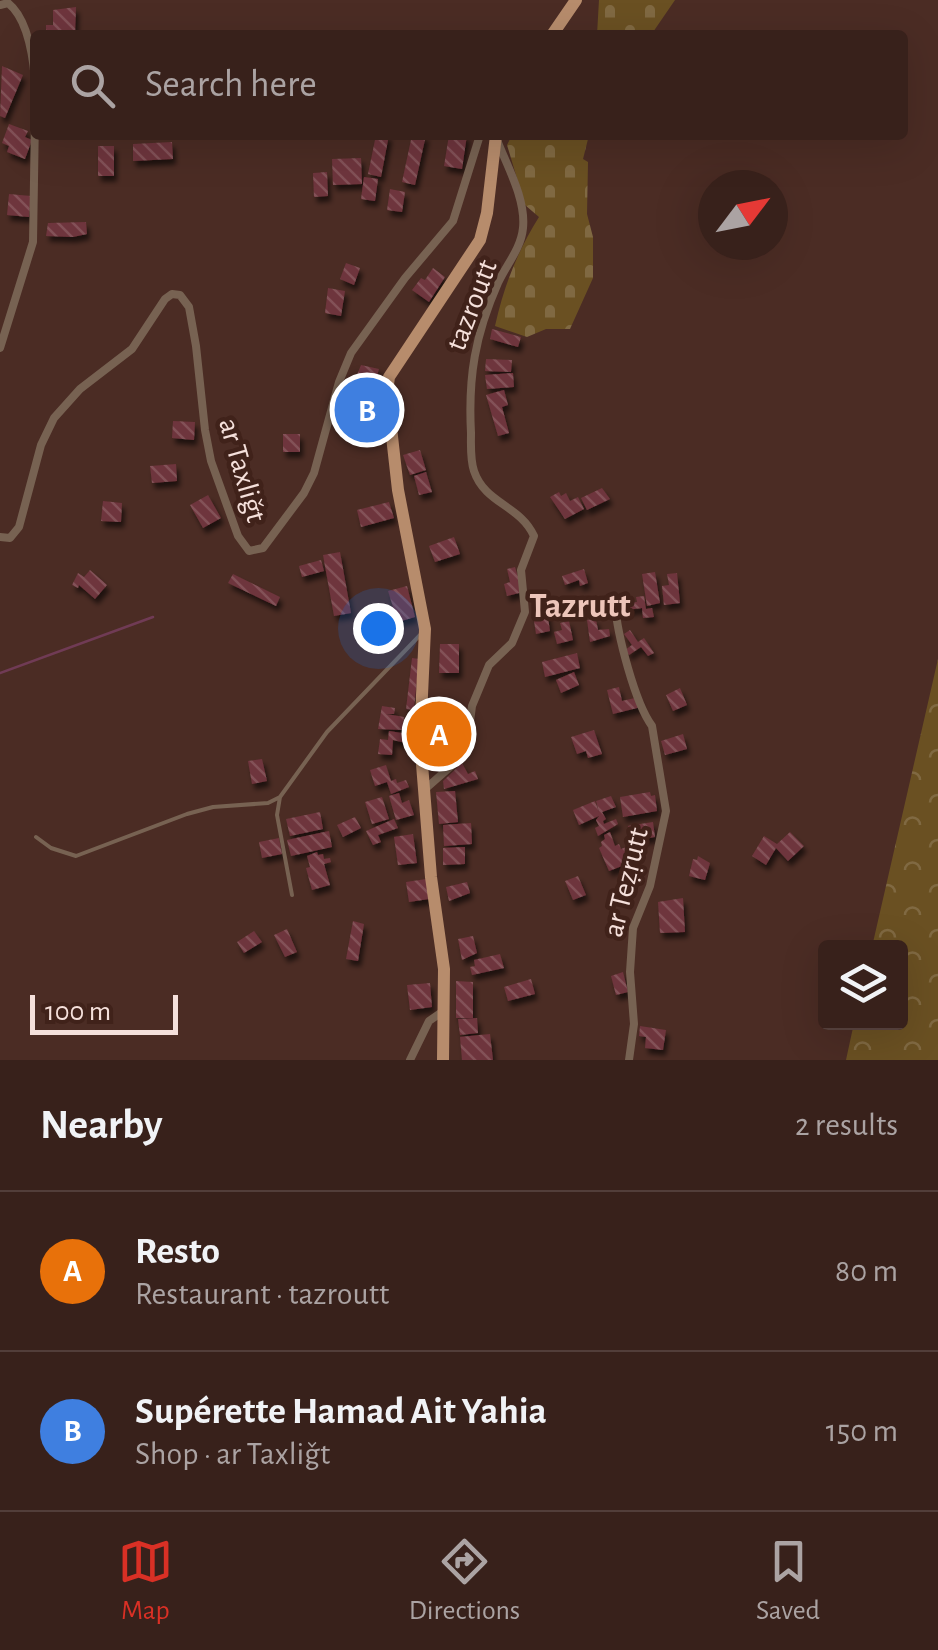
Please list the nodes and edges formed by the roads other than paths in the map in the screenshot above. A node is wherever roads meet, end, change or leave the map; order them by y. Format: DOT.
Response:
graph roads {
  1 [pos="576,0"];
  2 [pos="0,5"];
  3 [pos="555,30"];
  4 [pos="30,54"];
  5 [pos="34,140"];
  6 [pos="478,140"];
  7 [pos="495,140"];
  8 [pos="498,140"];
  9 [pos="0,348"];
  10 [pos="0,537"];
  11 [pos="615,604"];
  12 [pos="425,630"];
  13 [pos="423,790"];
  14 [pos="280,797"];
  15 [pos="36,837"];
  16 [pos="292,894"];
  17 [pos="442,1012"];
  18 [pos="410,1060"];
  19 [pos="443,1060"];
  20 [pos="629,1060"];
  1 -- 3 [label="main road"];
  2 -- 4 [label="street"];
  5 -- 9 [label="street"];
  6 -- 10 [label="street, ar Taxliǧt"];
  7 -- 12 [label="main road"];
  8 -- 13 [label="street, tazroutt"];
  11 -- 20 [label="street, ar Teẓṛutt"];
  12 -- 13 [label="main road"];
  12 -- 14 [label="lane"];
  13 -- 17 [label="main road"];
  14 -- 15 [label="lane"];
  14 -- 16 [label="lane"];
  17 -- 18 [label="street"];
  17 -- 19 [label="main road"];
}
